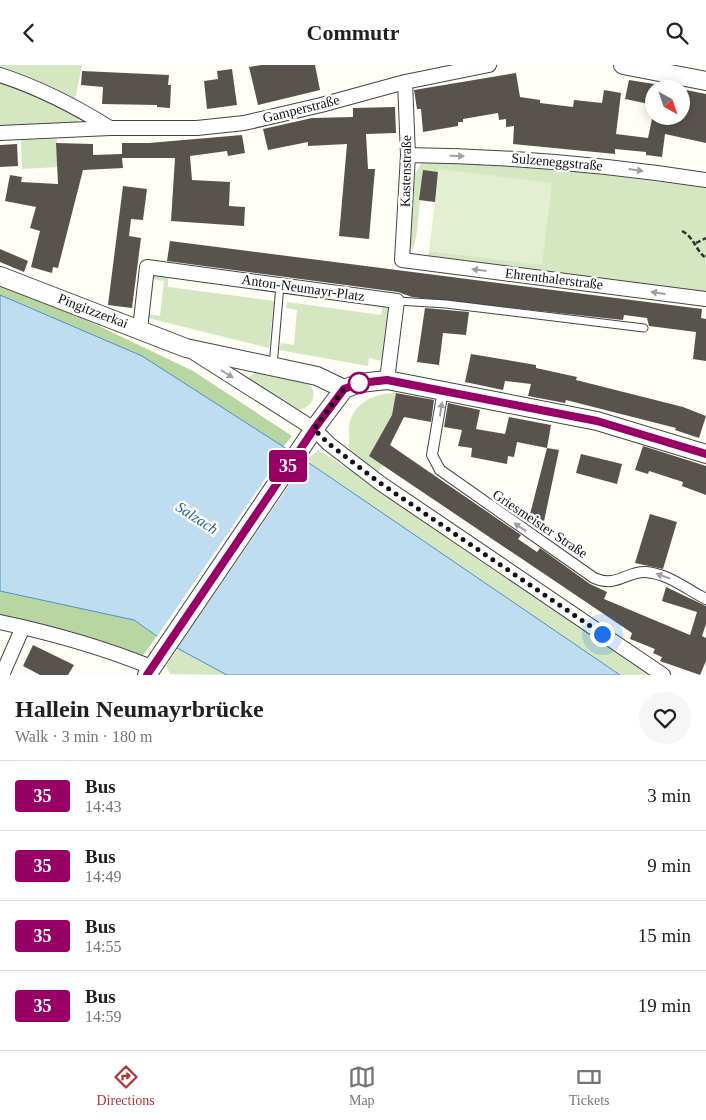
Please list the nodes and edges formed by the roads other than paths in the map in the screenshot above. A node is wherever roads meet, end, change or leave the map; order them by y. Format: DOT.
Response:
graph roads {
  1 [pos="489,65"];
  2 [pos="623,65"];
  3 [pos="0,75"];
  4 [pos="706,81"];
  5 [pos="405,82"];
  6 [pos="110,128"];
  7 [pos="0,133"];
  8 [pos="408,155"];
  9 [pos="706,180"];
  10 [pos="402,260"];
  11 [pos="0,275"];
  12 [pos="280,285"];
  13 [pos="706,299"];
  14 [pos="397,301"];
  15 [pos="644,328"];
  16 [pos="140,329"];
  17 [pos="186,348"];
  18 [pos="272,366"];
  19 [pos="387,380"];
  20 [pos="344,389"];
  21 [pos="444,390"];
  22 [pos="314,429"];
  23 [pos="706,454"];
  24 [pos="706,599"];
  25 [pos="0,623"];
  26 [pos="23,627"];
  27 [pos="153,665"];
  28 [pos="2,675"];
  29 [pos="663,675"];
  1 -- 5 [label="street, Gamperstraße"];
  2 -- 4 [label="street"];
  3 -- 6 [label="street"];
  5 -- 6 [label="street, Gamperstraße"];
  5 -- 8 [label="street, Kastenstraße"];
  6 -- 7 [label="street, Gamperstraße"];
  8 -- 9 [label="street, Sulzeneggstraße, one-way"];
  8 -- 10 [label="street, Kastenstraße"];
  13 -- 10 [label="street, Ehrenthalerstraße, one-way"];
  11 -- 16 [label="street, Pingitzzerkai"];
  12 -- 14 [label="street, Anton-Neumayr-Platz"];
  12 -- 16 [label="street, Anton-Neumayr-Platz"];
  12 -- 18 [label="lane"];
  14 -- 15 [label="lane"];
  14 -- 19 [label="street"];
  16 -- 17 [label="street, Pingitzzerkai"];
  17 -- 18 [label="street"];
  17 -- 22 [label="street, one-way"];
  18 -- 20 [label="street"];
  19 -- 20 [label="street"];
  19 -- 21 [label="street"];
  20 -- 22 [label="street"];
  21 -- 23 [label="street"];
  24 -- 21 [label="street, Griesmeister Straße, one-way"];
  22 -- 27 [label="street"];
  22 -- 29 [label="street"];
  25 -- 26 [label="street"];
  26 -- 27 [label="street"];
  26 -- 28 [label="street"];
}
